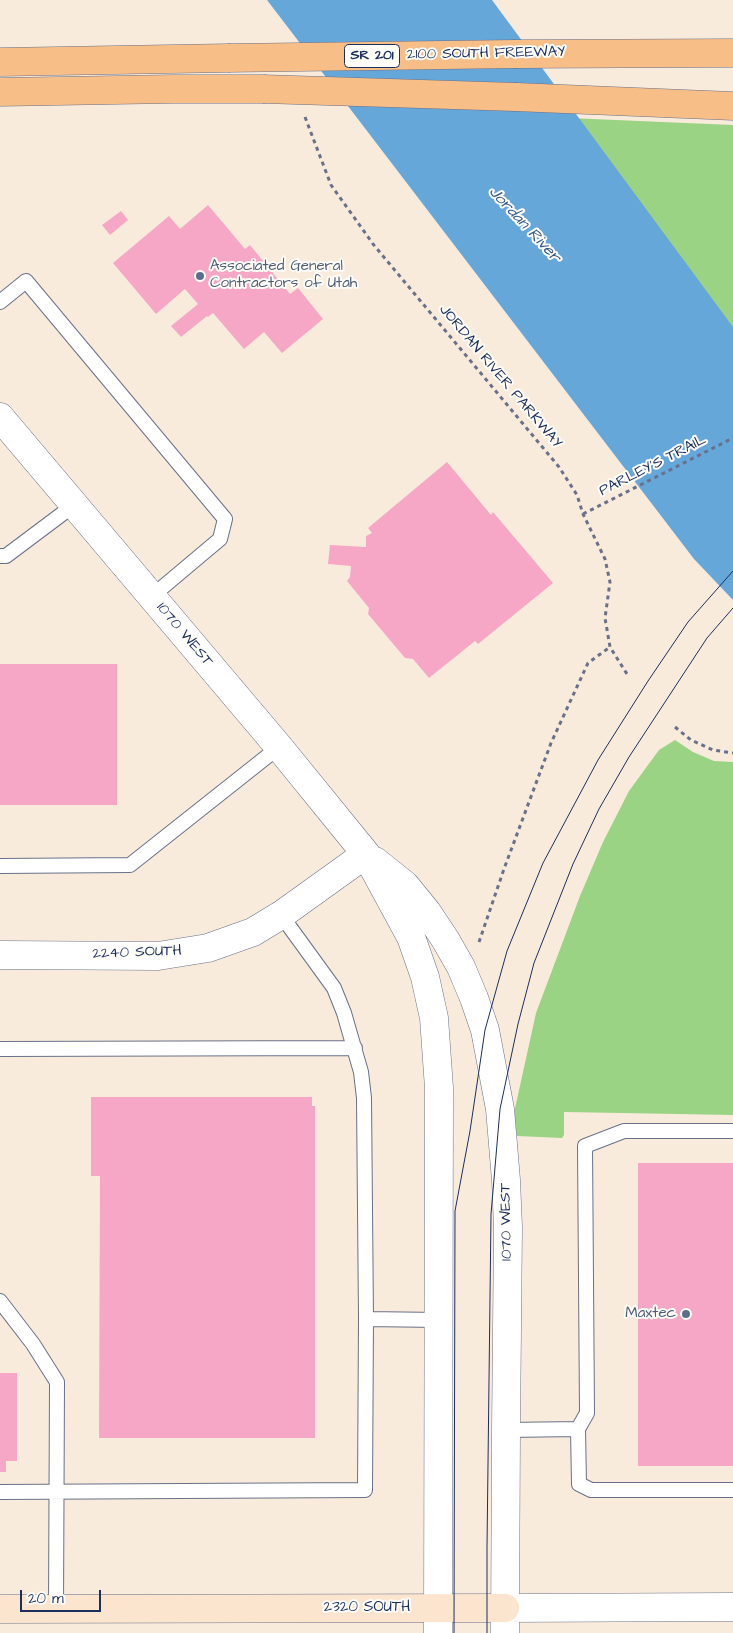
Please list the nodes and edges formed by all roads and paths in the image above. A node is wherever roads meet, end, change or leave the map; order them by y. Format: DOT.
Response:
graph roads {
  1 [pos="733,53"];
  2 [pos="0,62"];
  3 [pos="0,92"];
  4 [pos="733,106"];
  5 [pos="304,115"];
  6 [pos="0,302"];
  7 [pos="0,417"];
  8 [pos="733,438"];
  9 [pos="74,505"];
  10 [pos="583,514"];
  11 [pos="0,556"];
  12 [pos="151,597"];
  13 [pos="610,647"];
  14 [pos="626,674"];
  15 [pos="675,727"];
  16 [pos="279,747"];
  17 [pos="733,753"];
  18 [pos="366,854"];
  19 [pos="0,866"];
  20 [pos="281,915"];
  21 [pos="0,955"];
  22 [pos="460,967"];
  23 [pos="355,1048"];
  24 [pos="0,1049"];
  25 [pos="733,1131"];
  26 [pos="0,1301"];
  27 [pos="366,1319"];
  28 [pos="440,1320"];
  29 [pos="506,1430"];
  30 [pos="578,1430"];
  31 [pos="733,1490"];
  32 [pos="0,1492"];
  33 [pos="56,1492"];
  34 [pos="733,1607"];
  35 [pos="0,1609"];
  36 [pos="56,1609"];
  37 [pos="438,1621"];
  38 [pos="505,1621"];
  1 -- 2 [label="highway, 2100 SOUTH FREEWAY / SR 201, bridge"];
  3 -- 4 [label="highway, bridge"];
  5 -- 10 [label="path, JORDAN RIVER PARKWAY"];
  6 -- 12 [label="lane"];
  7 -- 9 [label="street, 1070 WEST"];
  8 -- 10 [label="path, PARLEY'S TRAIL"];
  9 -- 11 [label="lane"];
  9 -- 12 [label="street, 1070 WEST"];
  10 -- 13 [label="path, JORDAN RIVER PARKWAY"];
  12 -- 16 [label="street, 1070 WEST"];
  13 -- 14 [label="path, JORDAN RIVER PARKWAY"];
  13 -- 22 [label="path"];
  15 -- 17 [label="path"];
  16 -- 18 [label="street, 1070 WEST"];
  16 -- 19 [label="lane"];
  18 -- 20 [label="street, 2240 SOUTH"];
  18 -- 22 [label="street, 1070 WEST"];
  18 -- 28 [label="street, 1070 WEST"];
  20 -- 21 [label="street, 2240 SOUTH"];
  20 -- 23 [label="lane"];
  22 -- 29 [label="street, 1070 WEST"];
  23 -- 24 [label="lane"];
  23 -- 27 [label="lane"];
  25 -- 30 [label="lane"];
  26 -- 33 [label="lane"];
  27 -- 28 [label="lane"];
  27 -- 33 [label="lane"];
  28 -- 37 [label="street, 1070 WEST"];
  29 -- 30 [label="lane"];
  29 -- 38 [label="street, 1070 WEST"];
  30 -- 31 [label="lane"];
  32 -- 33 [label="lane"];
  33 -- 36 [label="lane"];
  34 -- 38 [label="street, 2320 SOUTH"];
  35 -- 36 [label="street, 2320 SOUTH"];
  36 -- 37 [label="street, 2320 SOUTH"];
  37 -- 38 [label="street, 2320 SOUTH"];
}
